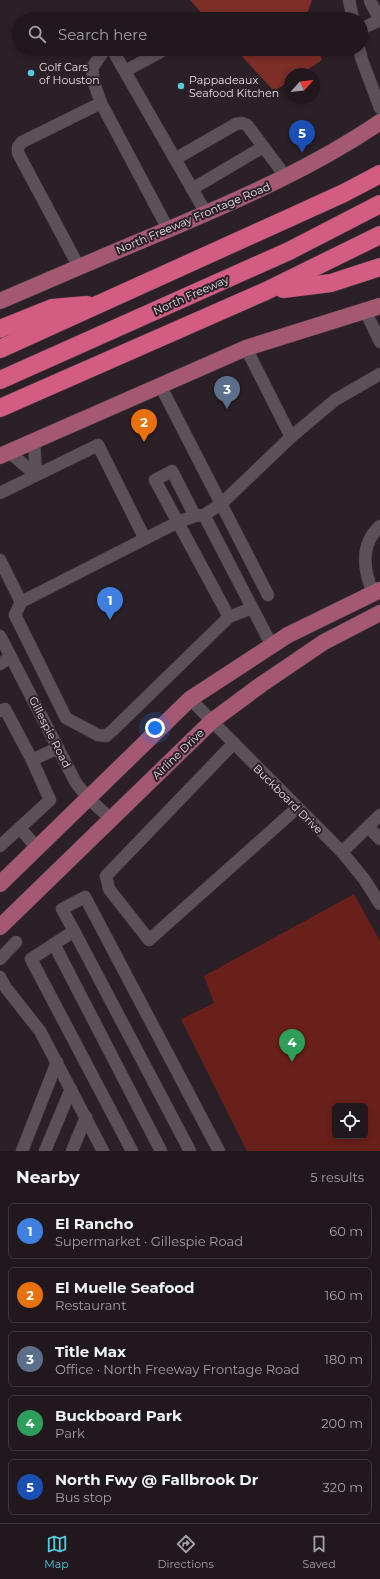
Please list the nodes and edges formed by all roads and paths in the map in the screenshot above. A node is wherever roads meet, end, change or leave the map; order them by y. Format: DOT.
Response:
graph roads {
  1 [pos="349,0"];
  2 [pos="370,2"];
  3 [pos="352,12"];
  4 [pos="380,20"];
  5 [pos="368,26"];
  6 [pos="100,56"];
  7 [pos="116,56"];
  8 [pos="153,56"];
  9 [pos="361,56"];
  10 [pos="125,71"];
  11 [pos="102,103"];
  12 [pos="380,108"];
  13 [pos="380,122"];
  14 [pos="263,147"];
  15 [pos="175,159"];
  16 [pos="380,174"];
  17 [pos="286,177"];
  18 [pos="192,189"];
  19 [pos="380,204"];
  20 [pos="206,213"];
  21 [pos="168,229"];
  22 [pos="380,235"];
  23 [pos="78,267"];
  24 [pos="380,267"];
  25 [pos="266,291"];
  26 [pos="0,301"];
  27 [pos="102,304"];
  28 [pos="380,306"];
  29 [pos="365,310"];
  30 [pos="0,329"];
  31 [pos="380,342"];
  32 [pos="246,348"];
  33 [pos="0,349"];
  34 [pos="380,374"];
  35 [pos="0,380"];
  36 [pos="160,385"];
  37 [pos="0,408"];
  38 [pos="291,437"];
  39 [pos="34,441"];
  40 [pos="5,454"];
  41 [pos="36,475"];
  42 [pos="0,493"];
  43 [pos="221,504"];
  44 [pos="199,516"];
  45 [pos="178,522"];
  46 [pos="380,526"];
  47 [pos="145,539"];
  48 [pos="0,560"];
  49 [pos="376,591"];
  50 [pos="268,595"];
  51 [pos="21,602"];
  52 [pos="252,608"];
  53 [pos="380,613"];
  54 [pos="229,617"];
  55 [pos="361,622"];
  56 [pos="0,636"];
  57 [pos="272,646"];
  58 [pos="11,657"];
  59 [pos="0,664"];
  60 [pos="190,699"];
  61 [pos="0,711"];
  62 [pos="66,718"];
  63 [pos="212,721"];
  64 [pos="47,728"];
  65 [pos="234,743"];
  66 [pos="58,748"];
  67 [pos="32,760"];
  68 [pos="88,798"];
  69 [pos="297,808"];
  70 [pos="380,815"];
  71 [pos="110,819"];
  72 [pos="368,827"];
  73 [pos="20,828"];
  74 [pos="380,839"];
  75 [pos="0,846"];
  76 [pos="37,848"];
  77 [pos="342,852"];
  78 [pos="0,884"];
  79 [pos="380,904"];
  80 [pos="0,927"];
  81 [pos="74,931"];
  82 [pos="16,942"];
  83 [pos="54,944"];
  84 [pos="0,959"];
  85 [pos="0,977"];
  86 [pos="57,1062"];
  87 [pos="71,1089"];
  88 [pos="86,1117"];
  89 [pos="99,1148"];
  90 [pos="22,1151"];
  91 [pos="45,1151"];
  92 [pos="72,1151"];
  93 [pos="132,1151"];
  94 [pos="162,1151"];
  95 [pos="190,1151"];
  96 [pos="219,1151"];
  1 -- 3 [label="street"];
  2 -- 4 [label="street"];
  4 -- 5 [label="street"];
  6 -- 11 [label="street"];
  7 -- 10 [label="street"];
  8 -- 10 [label="street"];
  9 -- 12 [label="street"];
  10 -- 15 [label="street"];
  11 -- 21 [label="street"];
  11 -- 23 [label="street"];
  13 -- 17 [label="main road, North Freeway Frontage Road"];
  14 -- 15 [label="street"];
  14 -- 17 [label="street"];
  14 -- 18 [label="street"];
  15 -- 18 [label="street"];
  16 -- 27 [label="highway"];
  17 -- 20 [label="main road, North Freeway Frontage Road"];
  18 -- 20 [label="street"];
  19 -- 35 [label="highway, North Freeway"];
  20 -- 21 [label="main road, North Freeway Frontage Road"];
  21 -- 23 [label="main road, North Freeway Frontage Road"];
  22 -- 25 [label="highway"];
  23 -- 26 [label="main road, North Freeway Frontage Road"];
  24 -- 25 [label="highway"];
  25 -- 37 [label="highway"];
  27 -- 30 [label="highway"];
  27 -- 33 [label="highway"];
  28 -- 29 [label="main road"];
  29 -- 31 [label="street"];
  29 -- 32 [label="main road"];
  32 -- 36 [label="main road"];
  32 -- 38 [label="street"];
  34 -- 38 [label="street"];
  36 -- 39 [label="main road"];
  36 -- 43 [label="street"];
  38 -- 43 [label="street"];
  39 -- 40 [label="main road"];
  39 -- 41 [label="street"];
  40 -- 41 [label="street"];
  41 -- 42 [label="street"];
  41 -- 47 [label="street"];
  43 -- 44 [label="street"];
  43 -- 50 [label="street"];
  44 -- 45 [label="street"];
  44 -- 45 [label="street"];
  44 -- 52 [label="street"];
  45 -- 47 [label="street"];
  45 -- 54 [label="street"];
  46 -- 49 [label="street"];
  47 -- 51 [label="street"];
  48 -- 51 [label="street"];
  49 -- 55 [label="main road"];
  49 -- 57 [label="main road"];
  51 -- 62 [label="street"];
  52 -- 54 [label="street"];
  52 -- 57 [label="street"];
  53 -- 55 [label="main road, Airline Drive"];
  54 -- 62 [label="street"];
  55 -- 63 [label="main road, Airline Drive"];
  56 -- 58 [label="street, Gillespie Road"];
  57 -- 60 [label="main road"];
  58 -- 59 [label="street"];
  58 -- 64 [label="street, Gillespie Road"];
  60 -- 63 [label="street, Buckboard Drive"];
  60 -- 68 [label="main road"];
  61 -- 67 [label="street"];
  62 -- 64 [label="street"];
  63 -- 65 [label="street, Buckboard Drive"];
  63 -- 71 [label="main road, Airline Drive"];
  64 -- 66 [label="street, Gillespie Road"];
  65 -- 69 [label="street, Buckboard Drive"];
  65 -- 69 [label="street"];
  66 -- 67 [label="street"];
  66 -- 68 [label="street, Gillespie Road"];
  67 -- 73 [label="street"];
  68 -- 71 [label="street, Gillespie Road"];
  68 -- 76 [label="main road"];
  69 -- 77 [label="street, Buckboard Drive"];
  70 -- 72 [label="street"];
  71 -- 80 [label="main road, Airline Drive"];
  72 -- 74 [label="street"];
  72 -- 77 [label="street"];
  73 -- 75 [label="street"];
  73 -- 76 [label="street"];
  76 -- 78 [label="main road"];
  77 -- 79 [label="street, Buckboard Drive"];
  81 -- 83 [label="street"];
  81 -- 95 [label="street"];
  81 -- 96 [label="street"];
  82 -- 84 [label="street"];
  83 -- 93 [label="street"];
  83 -- 94 [label="street"];
  85 -- 86 [label="street"];
  86 -- 87 [label="street"];
  86 -- 90 [label="street"];
  87 -- 88 [label="street"];
  87 -- 91 [label="street"];
  88 -- 89 [label="street"];
  88 -- 92 [label="street"];
}
